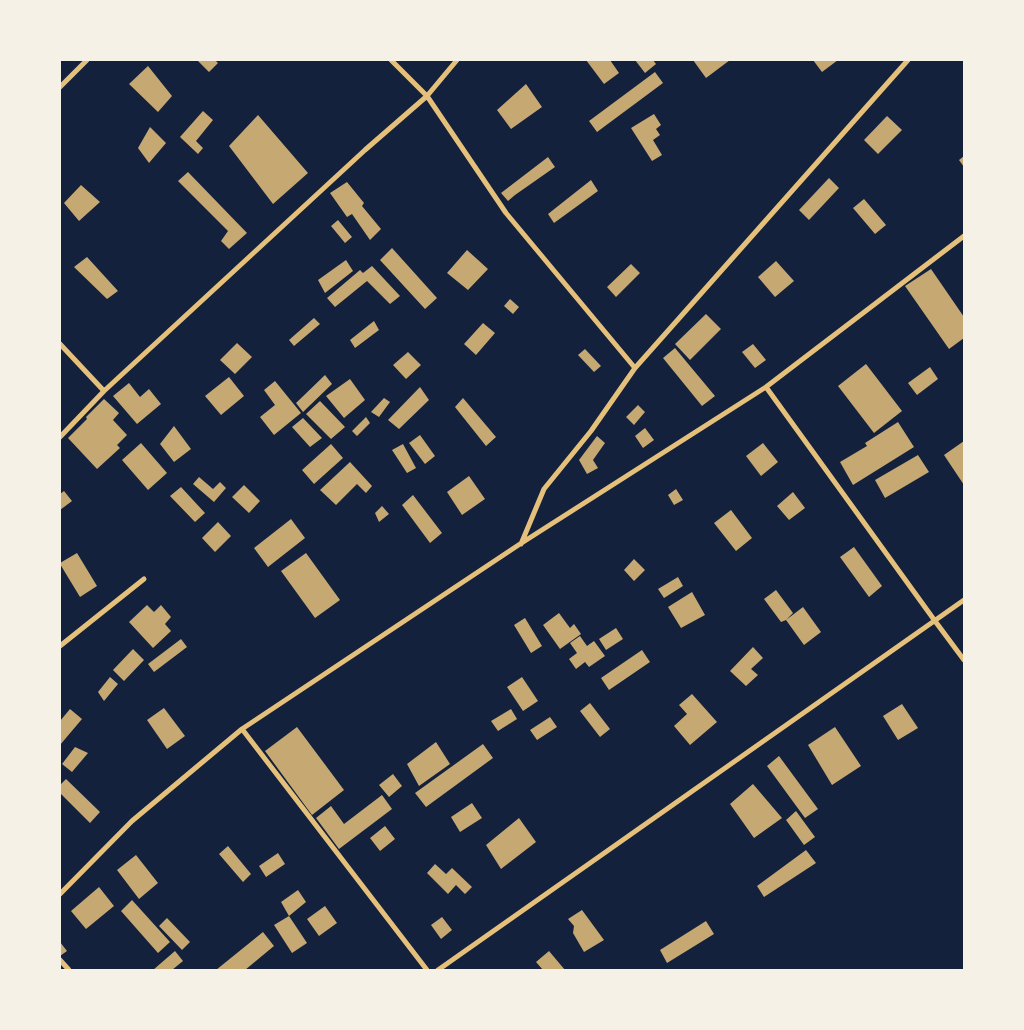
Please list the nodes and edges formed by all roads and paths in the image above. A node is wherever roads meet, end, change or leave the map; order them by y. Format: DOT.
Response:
graph roads {
  1 [pos="87,60"];
  2 [pos="391,60"];
  3 [pos="457,60"];
  4 [pos="908,60"];
  5 [pos="60,87"];
  6 [pos="427,96"];
  7 [pos="964,236"];
  8 [pos="60,344"];
  9 [pos="636,368"];
  10 [pos="766,387"];
  11 [pos="104,391"];
  12 [pos="60,437"];
  13 [pos="520,544"];
  14 [pos="144,579"];
  15 [pos="964,600"];
  16 [pos="935,621"];
  17 [pos="60,646"];
  18 [pos="964,660"];
  19 [pos="242,729"];
  20 [pos="60,894"];
  21 [pos="60,960"];
  22 [pos="69,970"];
  23 [pos="426,970"];
  24 [pos="438,970"];
  1 -- 5 [label="street"];
  2 -- 6 [label="street"];
  3 -- 6 [label="street"];
  4 -- 9 [label="street"];
  6 -- 9 [label="street"];
  6 -- 11 [label="street"];
  7 -- 10 [label="street"];
  8 -- 11 [label="street"];
  9 -- 13 [label="street"];
  10 -- 13 [label="street"];
  10 -- 16 [label="street"];
  11 -- 12 [label="street"];
  13 -- 19 [label="street"];
  14 -- 17 [label="street"];
  15 -- 16 [label="street"];
  16 -- 18 [label="street"];
  16 -- 24 [label="street"];
  19 -- 20 [label="street"];
  19 -- 23 [label="street"];
  21 -- 22 [label="street"];
}
